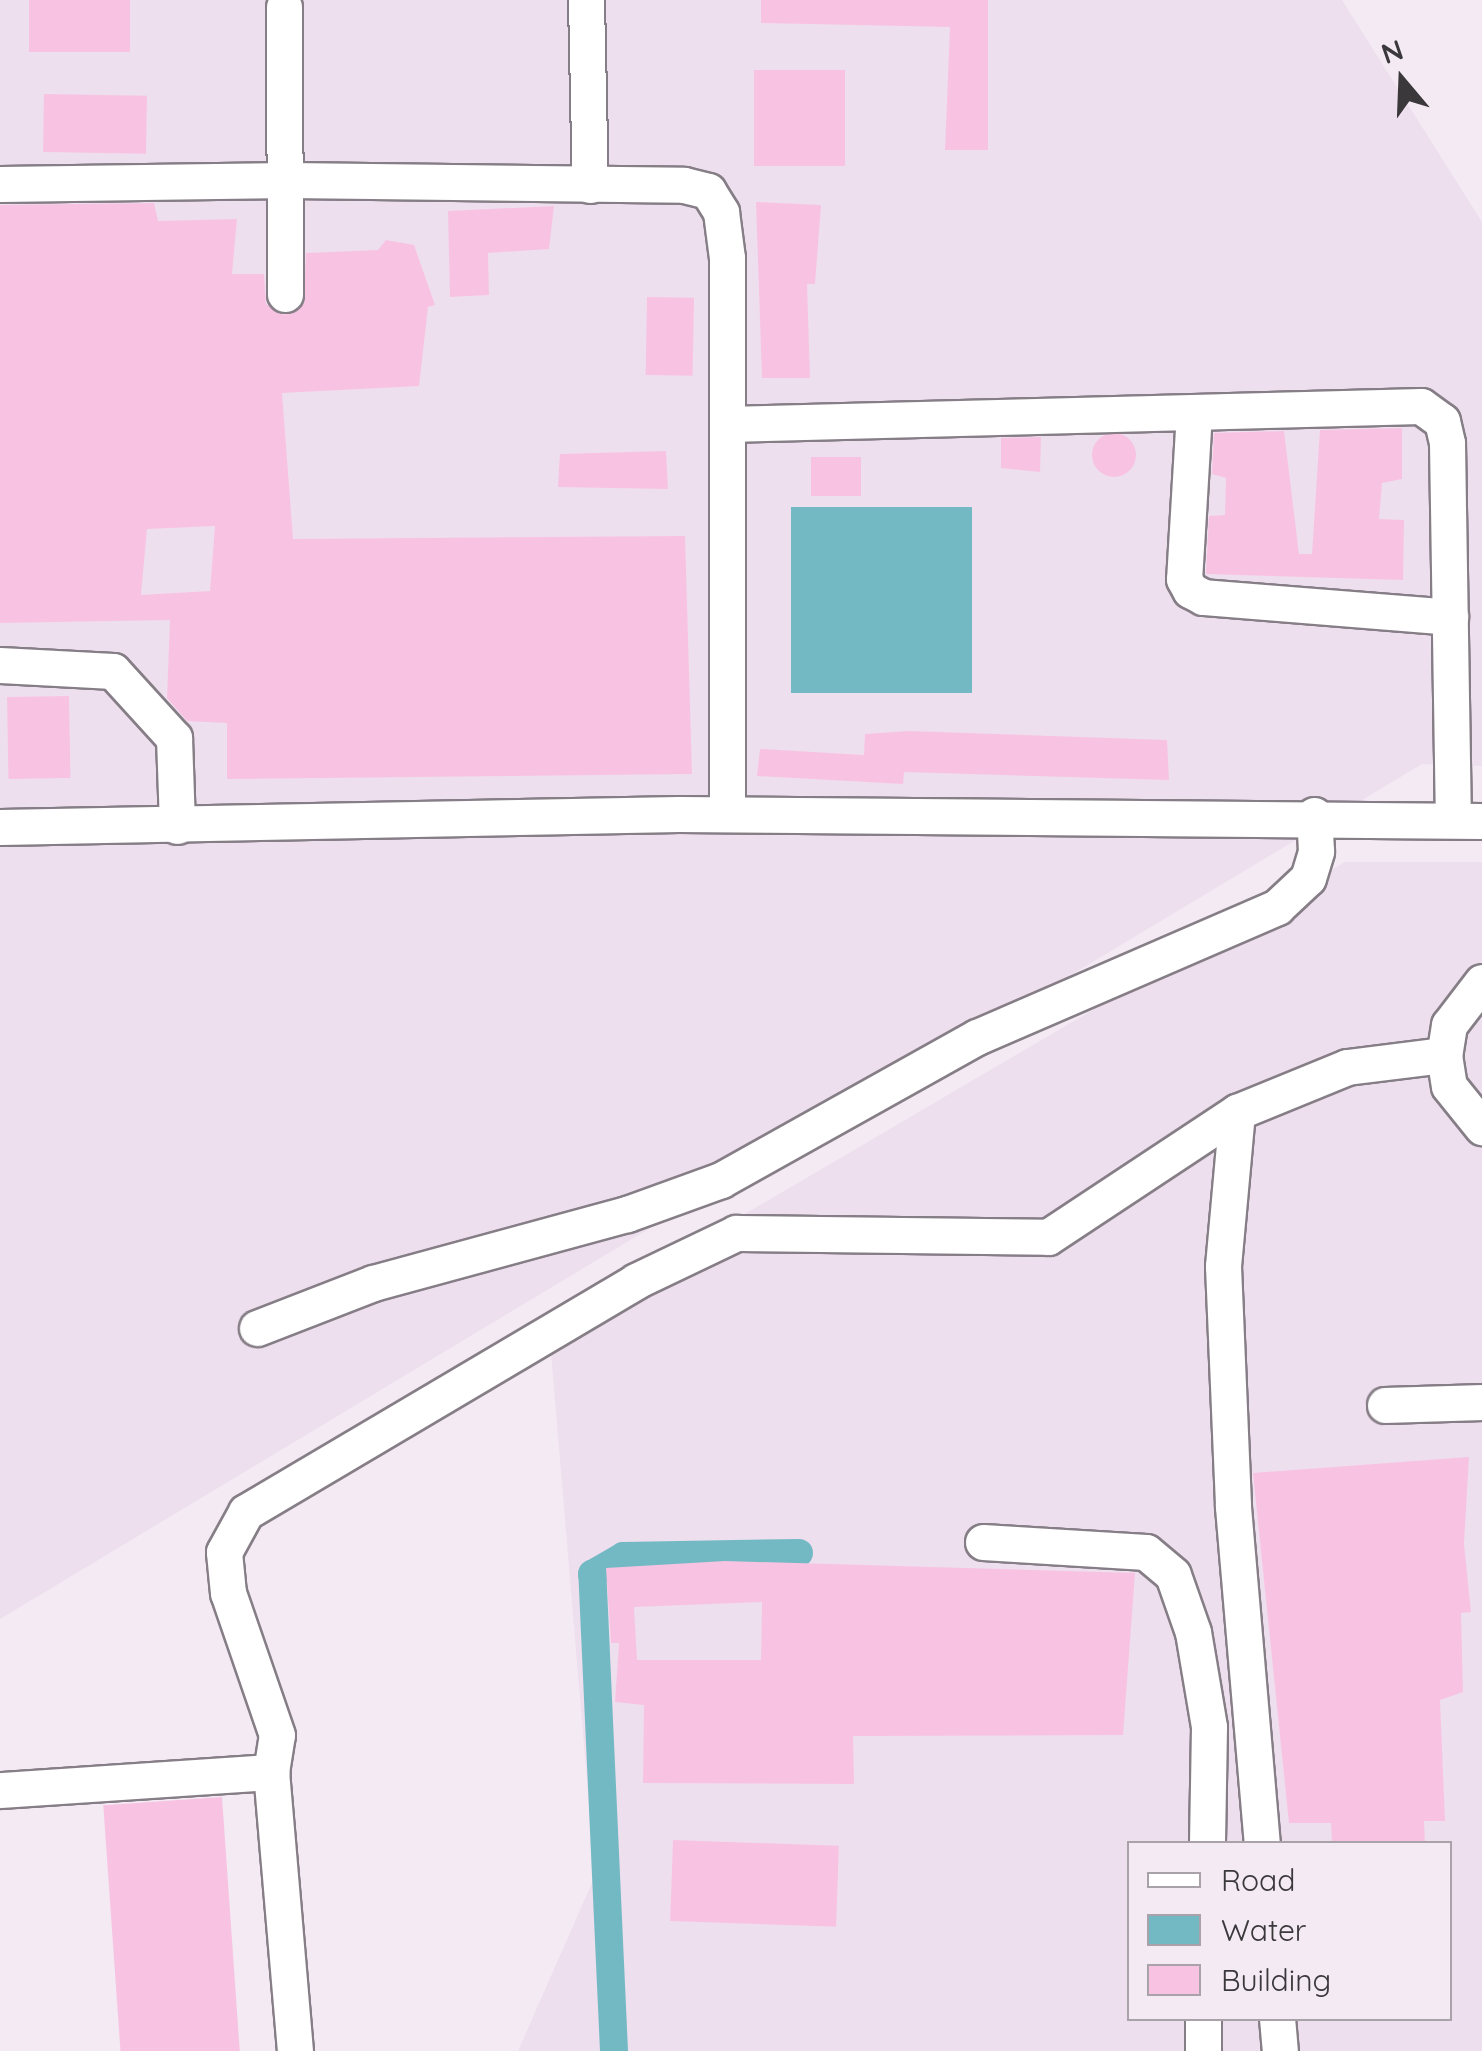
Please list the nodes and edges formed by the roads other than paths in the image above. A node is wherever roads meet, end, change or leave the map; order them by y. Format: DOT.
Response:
graph roads {
  1 [pos="586,0"];
  2 [pos="284,8"];
  3 [pos="289,180"];
  4 [pos="0,184"];
  5 [pos="590,185"];
  6 [pos="285,294"];
  7 [pos="1194,412"];
  8 [pos="727,424"];
  9 [pos="1450,617"];
  10 [pos="0,665"];
  11 [pos="726,814"];
  12 [pos="1314,815"];
  13 [pos="1468,820"];
  14 [pos="0,826"];
  15 [pos="177,826"];
  16 [pos="1482,982"];
  17 [pos="1444,1055"];
  18 [pos="1238,1112"];
  19 [pos="1482,1127"];
  20 [pos="257,1328"];
  21 [pos="1482,1402"];
  22 [pos="1385,1404"];
  23 [pos="982,1542"];
  24 [pos="271,1772"];
  25 [pos="0,1790"];
  26 [pos="1207,1841"];
  27 [pos="1262,1841"];
  28 [pos="1203,2021"];
  29 [pos="1277,2021"];
  30 [pos="295,2051"];
  31 [pos="1203,2051"];
  32 [pos="1280,2051"];
  1 -- 5 [label="street"];
  2 -- 3 [label="street"];
  3 -- 4 [label="street"];
  3 -- 5 [label="street"];
  3 -- 6 [label="street"];
  5 -- 8 [label="street"];
  7 -- 8 [label="street"];
  7 -- 9 [label="street"];
  7 -- 9 [label="street"];
  8 -- 11 [label="street"];
  9 -- 13 [label="street"];
  10 -- 15 [label="street"];
  11 -- 12 [label="street"];
  11 -- 15 [label="street"];
  12 -- 13 [label="street"];
  12 -- 20 [label="street"];
  14 -- 15 [label="street"];
  16 -- 17 [label="street"];
  17 -- 18 [label="street"];
  17 -- 19 [label="street"];
  18 -- 24 [label="street"];
  18 -- 27 [label="street"];
  21 -- 22 [label="street"];
  23 -- 26 [label="street"];
  24 -- 25 [label="street"];
  24 -- 30 [label="street"];
  28 -- 31 [label="street"];
  29 -- 32 [label="street"];
}
